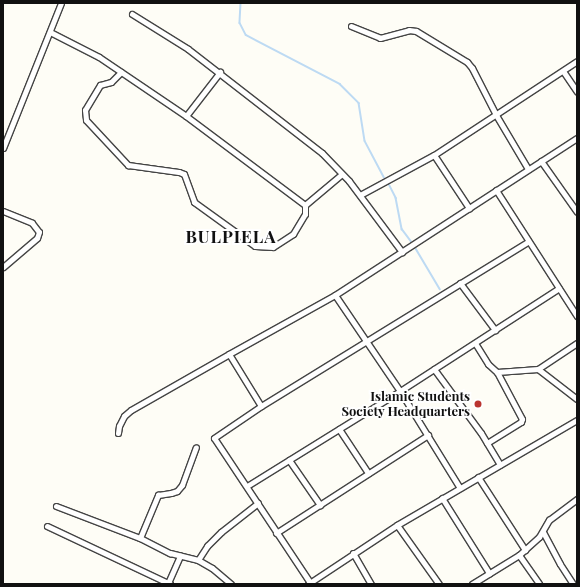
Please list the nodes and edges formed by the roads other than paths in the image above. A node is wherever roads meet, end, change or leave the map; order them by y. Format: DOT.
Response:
graph roads {
  1 [pos="61,3"];
  2 [pos="132,14"];
  3 [pos="351,26"];
  4 [pos="50,32"];
  5 [pos="577,61"];
  6 [pos="563,71"];
  7 [pos="121,72"];
  8 [pos="220,72"];
  9 [pos="577,92"];
  10 [pos="496,115"];
  11 [pos="186,116"];
  12 [pos="577,138"];
  13 [pos="3,148"];
  14 [pos="434,155"];
  15 [pos="541,160"];
  16 [pos="528,169"];
  17 [pos="342,174"];
  18 [pos="496,190"];
  19 [pos="360,195"];
  20 [pos="305,205"];
  21 [pos="469,208"];
  22 [pos="3,211"];
  23 [pos="577,211"];
  24 [pos="528,242"];
  25 [pos="402,252"];
  26 [pos="3,267"];
  27 [pos="460,284"];
  28 [pos="559,288"];
  29 [pos="335,295"];
  30 [pos="577,316"];
  31 [pos="495,330"];
  32 [pos="365,342"];
  33 [pos="475,343"];
  34 [pos="577,343"];
  35 [pos="230,354"];
  36 [pos="434,369"];
  37 [pos="538,370"];
  38 [pos="497,372"];
  39 [pos="400,391"];
  40 [pos="577,400"];
  41 [pos="261,406"];
  42 [pos="577,420"];
  43 [pos="339,429"];
  44 [pos="118,433"];
  45 [pos="428,435"];
  46 [pos="487,443"];
  47 [pos="196,447"];
  48 [pos="289,460"];
  49 [pos="500,465"];
  50 [pos="368,473"];
  51 [pos="478,477"];
  52 [pos="247,486"];
  53 [pos="460,488"];
  54 [pos="442,498"];
  55 [pos="577,499"];
  56 [pos="258,504"];
  57 [pos="320,505"];
  58 [pos="56,506"];
  59 [pos="397,525"];
  60 [pos="47,526"];
  61 [pos="543,532"];
  62 [pos="276,533"];
  63 [pos="140,538"];
  64 [pos="525,550"];
  65 [pos="353,553"];
  66 [pos="519,555"];
  67 [pos="180,556"];
  68 [pos="198,560"];
  69 [pos="489,573"];
  70 [pos="169,583"];
  71 [pos="231,584"];
  72 [pos="310,584"];
  73 [pos="371,584"];
  74 [pos="439,584"];
  75 [pos="472,584"];
  76 [pos="539,584"];
  77 [pos="573,584"];
  1 -- 4 [label="street"];
  2 -- 8 [label="street"];
  3 -- 10 [label="street"];
  4 -- 7 [label="street"];
  4 -- 13 [label="street"];
  5 -- 6 [label="street"];
  6 -- 9 [label="street"];
  6 -- 10 [label="street"];
  7 -- 11 [label="street"];
  7 -- 20 [label="street"];
  8 -- 11 [label="street"];
  8 -- 17 [label="street"];
  10 -- 14 [label="street"];
  10 -- 16 [label="street"];
  11 -- 20 [label="street"];
  12 -- 15 [label="street"];
  14 -- 19 [label="street"];
  14 -- 21 [label="street"];
  15 -- 16 [label="street"];
  15 -- 23 [label="street"];
  16 -- 18 [label="street"];
  17 -- 19 [label="street"];
  17 -- 20 [label="street"];
  18 -- 21 [label="street"];
  18 -- 24 [label="street"];
  19 -- 25 [label="street"];
  21 -- 25 [label="street"];
  22 -- 26 [label="street"];
  24 -- 27 [label="street"];
  24 -- 28 [label="street"];
  25 -- 29 [label="street"];
  27 -- 31 [label="street"];
  27 -- 32 [label="street"];
  28 -- 30 [label="street"];
  28 -- 31 [label="street"];
  29 -- 32 [label="street"];
  29 -- 35 [label="street"];
  31 -- 33 [label="street"];
  32 -- 39 [label="street"];
  32 -- 41 [label="street"];
  33 -- 36 [label="street"];
  33 -- 38 [label="street"];
  34 -- 37 [label="street"];
  35 -- 41 [label="street"];
  35 -- 44 [label="street"];
  36 -- 39 [label="street"];
  36 -- 46 [label="street"];
  37 -- 38 [label="street"];
  37 -- 40 [label="street"];
  38 -- 46 [label="street"];
  39 -- 43 [label="street"];
  39 -- 45 [label="street"];
  41 -- 52 [label="street"];
  42 -- 49 [label="street"];
  43 -- 48 [label="street"];
  43 -- 50 [label="street"];
  45 -- 50 [label="street"];
  45 -- 53 [label="street"];
  46 -- 49 [label="street"];
  47 -- 63 [label="street"];
  48 -- 52 [label="street"];
  48 -- 57 [label="street"];
  49 -- 51 [label="street"];
  50 -- 57 [label="street"];
  51 -- 53 [label="street"];
  51 -- 64 [label="street"];
  52 -- 56 [label="street"];
  53 -- 54 [label="street"];
  54 -- 59 [label="street"];
  54 -- 69 [label="street"];
  55 -- 61 [label="street"];
  56 -- 62 [label="street"];
  56 -- 68 [label="street"];
  57 -- 62 [label="street"];
  58 -- 63 [label="street"];
  59 -- 65 [label="street"];
  59 -- 74 [label="street"];
  60 -- 70 [label="street"];
  61 -- 64 [label="street"];
  61 -- 77 [label="street"];
  62 -- 72 [label="street"];
  63 -- 67 [label="street"];
  64 -- 66 [label="street"];
  65 -- 72 [label="street"];
  65 -- 73 [label="street"];
  66 -- 69 [label="street"];
  66 -- 76 [label="street"];
  67 -- 68 [label="street"];
  67 -- 70 [label="street"];
  68 -- 71 [label="street"];
  69 -- 75 [label="street"];
}
